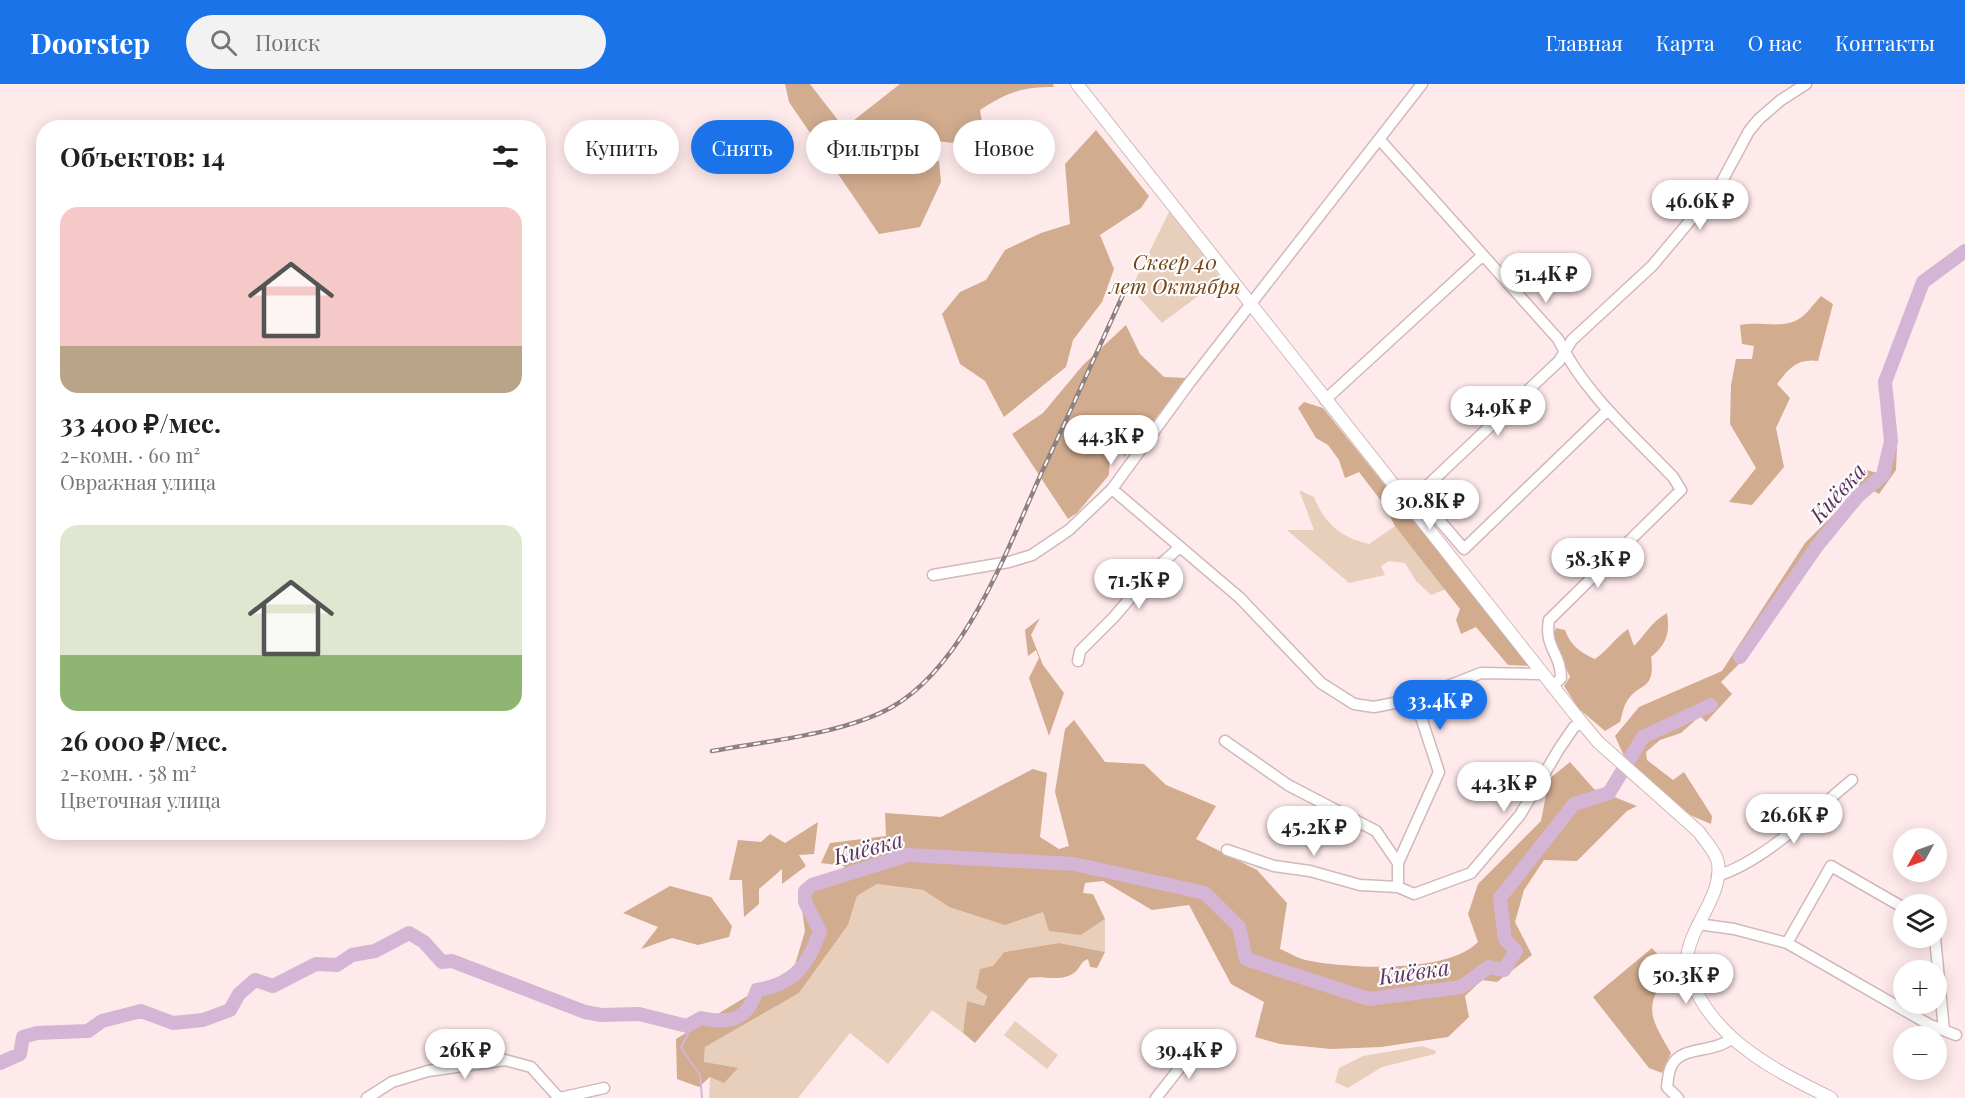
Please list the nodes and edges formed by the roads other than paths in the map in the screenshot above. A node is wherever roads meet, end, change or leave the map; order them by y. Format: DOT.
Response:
graph roads {
  1 [pos="1077,84"];
  2 [pos="1422,84"];
  3 [pos="1806,84"];
  4 [pos="1380,140"];
  5 [pos="1484,255"];
  6 [pos="1251,306"];
  7 [pos="1564,352"];
  8 [pos="1325,400"];
  9 [pos="1608,410"];
  10 [pos="1112,489"];
  11 [pos="1413,499"];
  12 [pos="1180,547"];
  13 [pos="933,575"];
  14 [pos="1078,661"];
  15 [pos="1542,674"];
  16 [pos="1552,687"];
  17 [pos="1415,699"];
  18 [pos="1582,723"];
  19 [pos="1225,741"];
  20 [pos="1852,780"];
  21 [pos="1227,850"];
  22 [pos="1398,863"];
  23 [pos="1717,876"];
  24 [pos="1398,887"];
  25 [pos="1893,902"];
  26 [pos="1698,924"];
  27 [pos="1787,943"];
  28 [pos="1936,948"];
  29 [pos="1933,1026"];
  30 [pos="1944,1026"];
  31 [pos="1947,1031"];
  32 [pos="1956,1035"];
  33 [pos="1731,1039"];
  34 [pos="1199,1043"];
  35 [pos="604,1088"];
  36 [pos="367,1098"];
  37 [pos="560,1098"];
  38 [pos="1156,1098"];
  39 [pos="1678,1098"];
  40 [pos="1831,1098"];
  1 -- 6 [label="main road"];
  2 -- 4 [label="street"];
  3 -- 7 [label="street"];
  4 -- 5 [label="street"];
  4 -- 6 [label="street"];
  5 -- 7 [label="street"];
  5 -- 8 [label="street"];
  6 -- 8 [label="main road"];
  6 -- 10 [label="street"];
  7 -- 9 [label="street"];
  7 -- 11 [label="street"];
  8 -- 11 [label="main road"];
  9 -- 11 [label="street"];
  9 -- 16 [label="street"];
  10 -- 12 [label="street"];
  10 -- 13 [label="street"];
  11 -- 15 [label="main road"];
  12 -- 14 [label="street"];
  12 -- 17 [label="street"];
  15 -- 16 [label="main road"];
  15 -- 17 [label="street"];
  16 -- 18 [label="main road"];
  17 -- 22 [label="street"];
  18 -- 23 [label="main road"];
  18 -- 24 [label="street"];
  19 -- 22 [label="street"];
  20 -- 23 [label="street"];
  21 -- 24 [label="street"];
  22 -- 24 [label="street"];
  23 -- 26 [label="main road"];
  25 -- 27 [label="street"];
  26 -- 27 [label="street"];
  26 -- 33 [label="main road"];
  27 -- 29 [label="street"];
  28 -- 30 [label="street"];
  31 -- 32 [label="street"];
  33 -- 39 [label="street"];
  33 -- 40 [label="main road"];
  34 -- 38 [label="street"];
  35 -- 37 [label="street"];
  36 -- 37 [label="street"];
}
